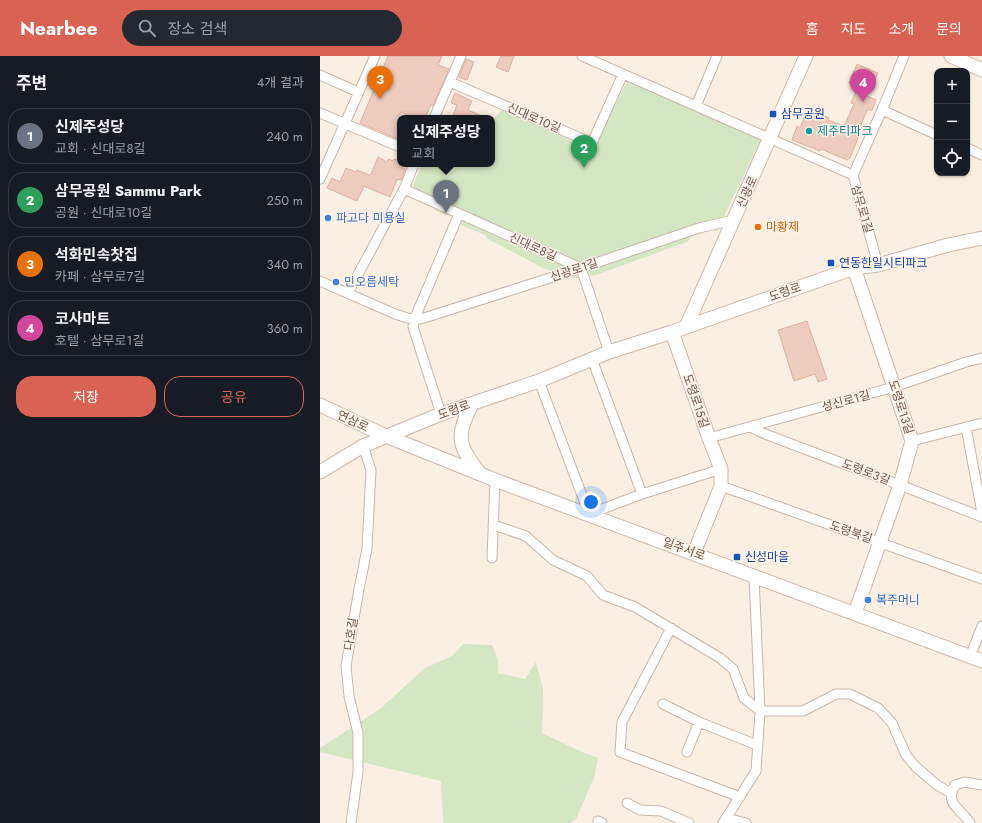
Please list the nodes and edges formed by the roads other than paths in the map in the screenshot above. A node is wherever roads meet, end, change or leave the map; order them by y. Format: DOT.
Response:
graph roads {
  1 [pos="374,56"];
  2 [pos="461,56"];
  3 [pos="582,56"];
  4 [pos="717,56"];
  5 [pos="806,56"];
  6 [pos="904,56"];
  7 [pos="951,56"];
  8 [pos="982,70"];
  9 [pos="623,74"];
  10 [pos="320,75"];
  11 [pos="450,82"];
  12 [pos="358,92"];
  13 [pos="696,106"];
  14 [pos="882,110"];
  15 [pos="320,113"];
  16 [pos="435,115"];
  17 [pos="344,124"];
  18 [pos="934,134"];
  19 [pos="770,139"];
  20 [pos="397,146"];
  21 [pos="970,149"];
  22 [pos="982,155"];
  23 [pos="413,167"];
  24 [pos="853,175"];
  25 [pos="320,178"];
  26 [pos="404,189"];
  27 [pos="459,214"];
  28 [pos="734,220"];
  29 [pos="982,238"];
  30 [pos="878,265"];
  31 [pos="581,268"];
  32 [pos="854,268"];
  33 [pos="320,281"];
  34 [pos="348,293"];
  35 [pos="414,320"];
  36 [pos="686,327"];
  37 [pos="672,332"];
  38 [pos="609,352"];
  39 [pos="982,358"];
  40 [pos="592,359"];
  41 [pos="539,381"];
  42 [pos="894,387"];
  43 [pos="472,404"];
  44 [pos="320,405"];
  45 [pos="441,414"];
  46 [pos="982,423"];
  47 [pos="750,427"];
  48 [pos="966,427"];
  49 [pos="386,436"];
  50 [pos="708,438"];
  51 [pos="912,441"];
  52 [pos="363,446"];
  53 [pos="721,469"];
  54 [pos="320,472"];
  55 [pos="480,474"];
  56 [pos="495,480"];
  57 [pos="900,485"];
  58 [pos="721,486"];
  59 [pos="642,494"];
  60 [pos="982,513"];
  61 [pos="589,514"];
  62 [pos="982,518"];
  63 [pos="494,525"];
  64 [pos="879,542"];
  65 [pos="694,553"];
  66 [pos="492,558"];
  67 [pos="754,576"];
  68 [pos="982,579"];
  69 [pos="855,613"];
  70 [pos="982,626"];
  71 [pos="671,628"];
  72 [pos="976,659"];
  73 [pos="663,704"];
  74 [pos="760,711"];
  75 [pos="699,722"];
  76 [pos="757,745"];
  77 [pos="686,752"];
  78 [pos="982,785"];
  79 [pos="951,793"];
  80 [pos="740,797"];
  81 [pos="627,803"];
  82 [pos="725,821"];
  83 [pos="351,823"];
  84 [pos="689,823"];
  85 [pos="746,823"];
  86 [pos="970,823"];
  1 -- 12 [label="street"];
  2 -- 11 [label="street"];
  3 -- 9 [label="street"];
  4 -- 13 [label="street"];
  5 -- 19 [label="main road, 신광로"];
  6 -- 14 [label="street, 삼무로1길"];
  7 -- 8 [label="main road"];
  9 -- 11 [label="street, 신대로10길"];
  9 -- 13 [label="street"];
  10 -- 12 [label="street"];
  11 -- 16 [label="street"];
  12 -- 17 [label="street"];
  13 -- 19 [label="street"];
  14 -- 18 [label="street"];
  14 -- 24 [label="street, 삼무로1길"];
  15 -- 17 [label="street"];
  17 -- 20 [label="street"];
  17 -- 25 [label="street"];
  19 -- 24 [label="street"];
  19 -- 28 [label="main road, 신광로"];
  21 -- 22 [label="street"];
  23 -- 26 [label="street"];
  24 -- 30 [label="street, 삼무로1길"];
  26 -- 27 [label="street, 신대로8길"];
  26 -- 34 [label="street"];
  27 -- 31 [label="street, 신대로8길"];
  27 -- 35 [label="street"];
  28 -- 31 [label="street, 신광로1길"];
  28 -- 36 [label="main road, 신광로"];
  29 -- 30 [label="main road, 도령로"];
  30 -- 32 [label="main road, 도령로"];
  31 -- 35 [label="street, 신광로1길"];
  31 -- 38 [label="street"];
  32 -- 36 [label="main road, 도령로"];
  32 -- 42 [label="main road, 도령로13길"];
  33 -- 34 [label="street"];
  34 -- 35 [label="street"];
  35 -- 45 [label="street"];
  36 -- 37 [label="main road, 도령로"];
  37 -- 38 [label="main road, 도령로"];
  37 -- 50 [label="main road, 도령로15길"];
  38 -- 40 [label="main road, 도령로"];
  39 -- 42 [label="street, 성신로1길"];
  40 -- 41 [label="main road, 도령로"];
  40 -- 59 [label="street"];
  41 -- 43 [label="main road, 도령로"];
  41 -- 61 [label="street"];
  42 -- 47 [label="street, 성신로1길"];
  42 -- 51 [label="main road, 도령로13길"];
  43 -- 45 [label="main road, 도령로"];
  43 -- 55 [label="main road"];
  44 -- 49 [label="main road, 연삼로"];
  45 -- 49 [label="main road, 도령로"];
  46 -- 48 [label="street"];
  47 -- 50 [label="street, 성신로1길"];
  47 -- 57 [label="street, 도령로3길"];
  48 -- 51 [label="street"];
  48 -- 60 [label="street"];
  49 -- 52 [label="main road, 도령로"];
  49 -- 55 [label="main road, 일주서로"];
  50 -- 53 [label="main road, 도령로15길"];
  51 -- 57 [label="main road, 도령로13길"];
  52 -- 54 [label="main road, 도령로"];
  52 -- 83 [label="street, 다호길"];
  53 -- 58 [label="main road, 도령로15길"];
  53 -- 59 [label="street"];
  55 -- 56 [label="main road, 일주서로"];
  56 -- 61 [label="main road, 일주서로"];
  56 -- 63 [label="street"];
  57 -- 62 [label="street, 도령로3길"];
  57 -- 64 [label="main road, 도령로13길"];
  58 -- 64 [label="street, 도령북길"];
  58 -- 65 [label="main road, 도령로15길"];
  59 -- 61 [label="street"];
  61 -- 65 [label="main road, 일주서로"];
  63 -- 66 [label="street"];
  63 -- 71 [label="street"];
  64 -- 68 [label="street, 도령북길"];
  64 -- 69 [label="main road, 도령로13길"];
  65 -- 67 [label="main road, 일주서로"];
  67 -- 69 [label="main road, 일주서로"];
  67 -- 74 [label="street"];
  69 -- 72 [label="main road, 일주서로"];
  70 -- 72 [label="street"];
  71 -- 74 [label="street"];
  71 -- 80 [label="street"];
  73 -- 75 [label="street"];
  74 -- 76 [label="street"];
  74 -- 79 [label="street"];
  75 -- 76 [label="street"];
  75 -- 77 [label="street"];
  76 -- 80 [label="street"];
  78 -- 79 [label="street"];
  79 -- 86 [label="street"];
  80 -- 82 [label="street"];
  81 -- 84 [label="street"];
  82 -- 85 [label="street"];
}
